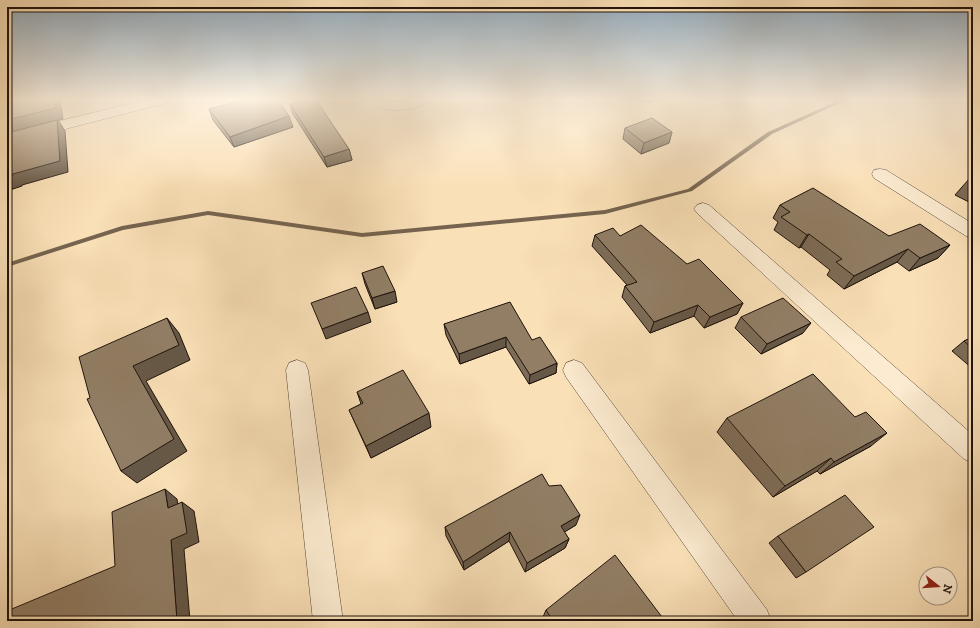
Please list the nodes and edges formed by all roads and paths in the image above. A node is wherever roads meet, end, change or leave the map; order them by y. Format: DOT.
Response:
graph roads {
  1 [pos="46,129"];
  2 [pos="7,139"];
  3 [pos="880,174"];
  4 [pos="703,209"];
  5 [pos="973,232"];
  6 [pos="297,370"];
  7 [pos="574,370"];
  8 [pos="973,451"];
  9 [pos="328,621"];
  10 [pos="756,621"];
  1 -- 2 [label="street"];
  3 -- 5 [label="street"];
  4 -- 8 [label="street"];
  6 -- 9 [label="street"];
  7 -- 10 [label="street"];
}
